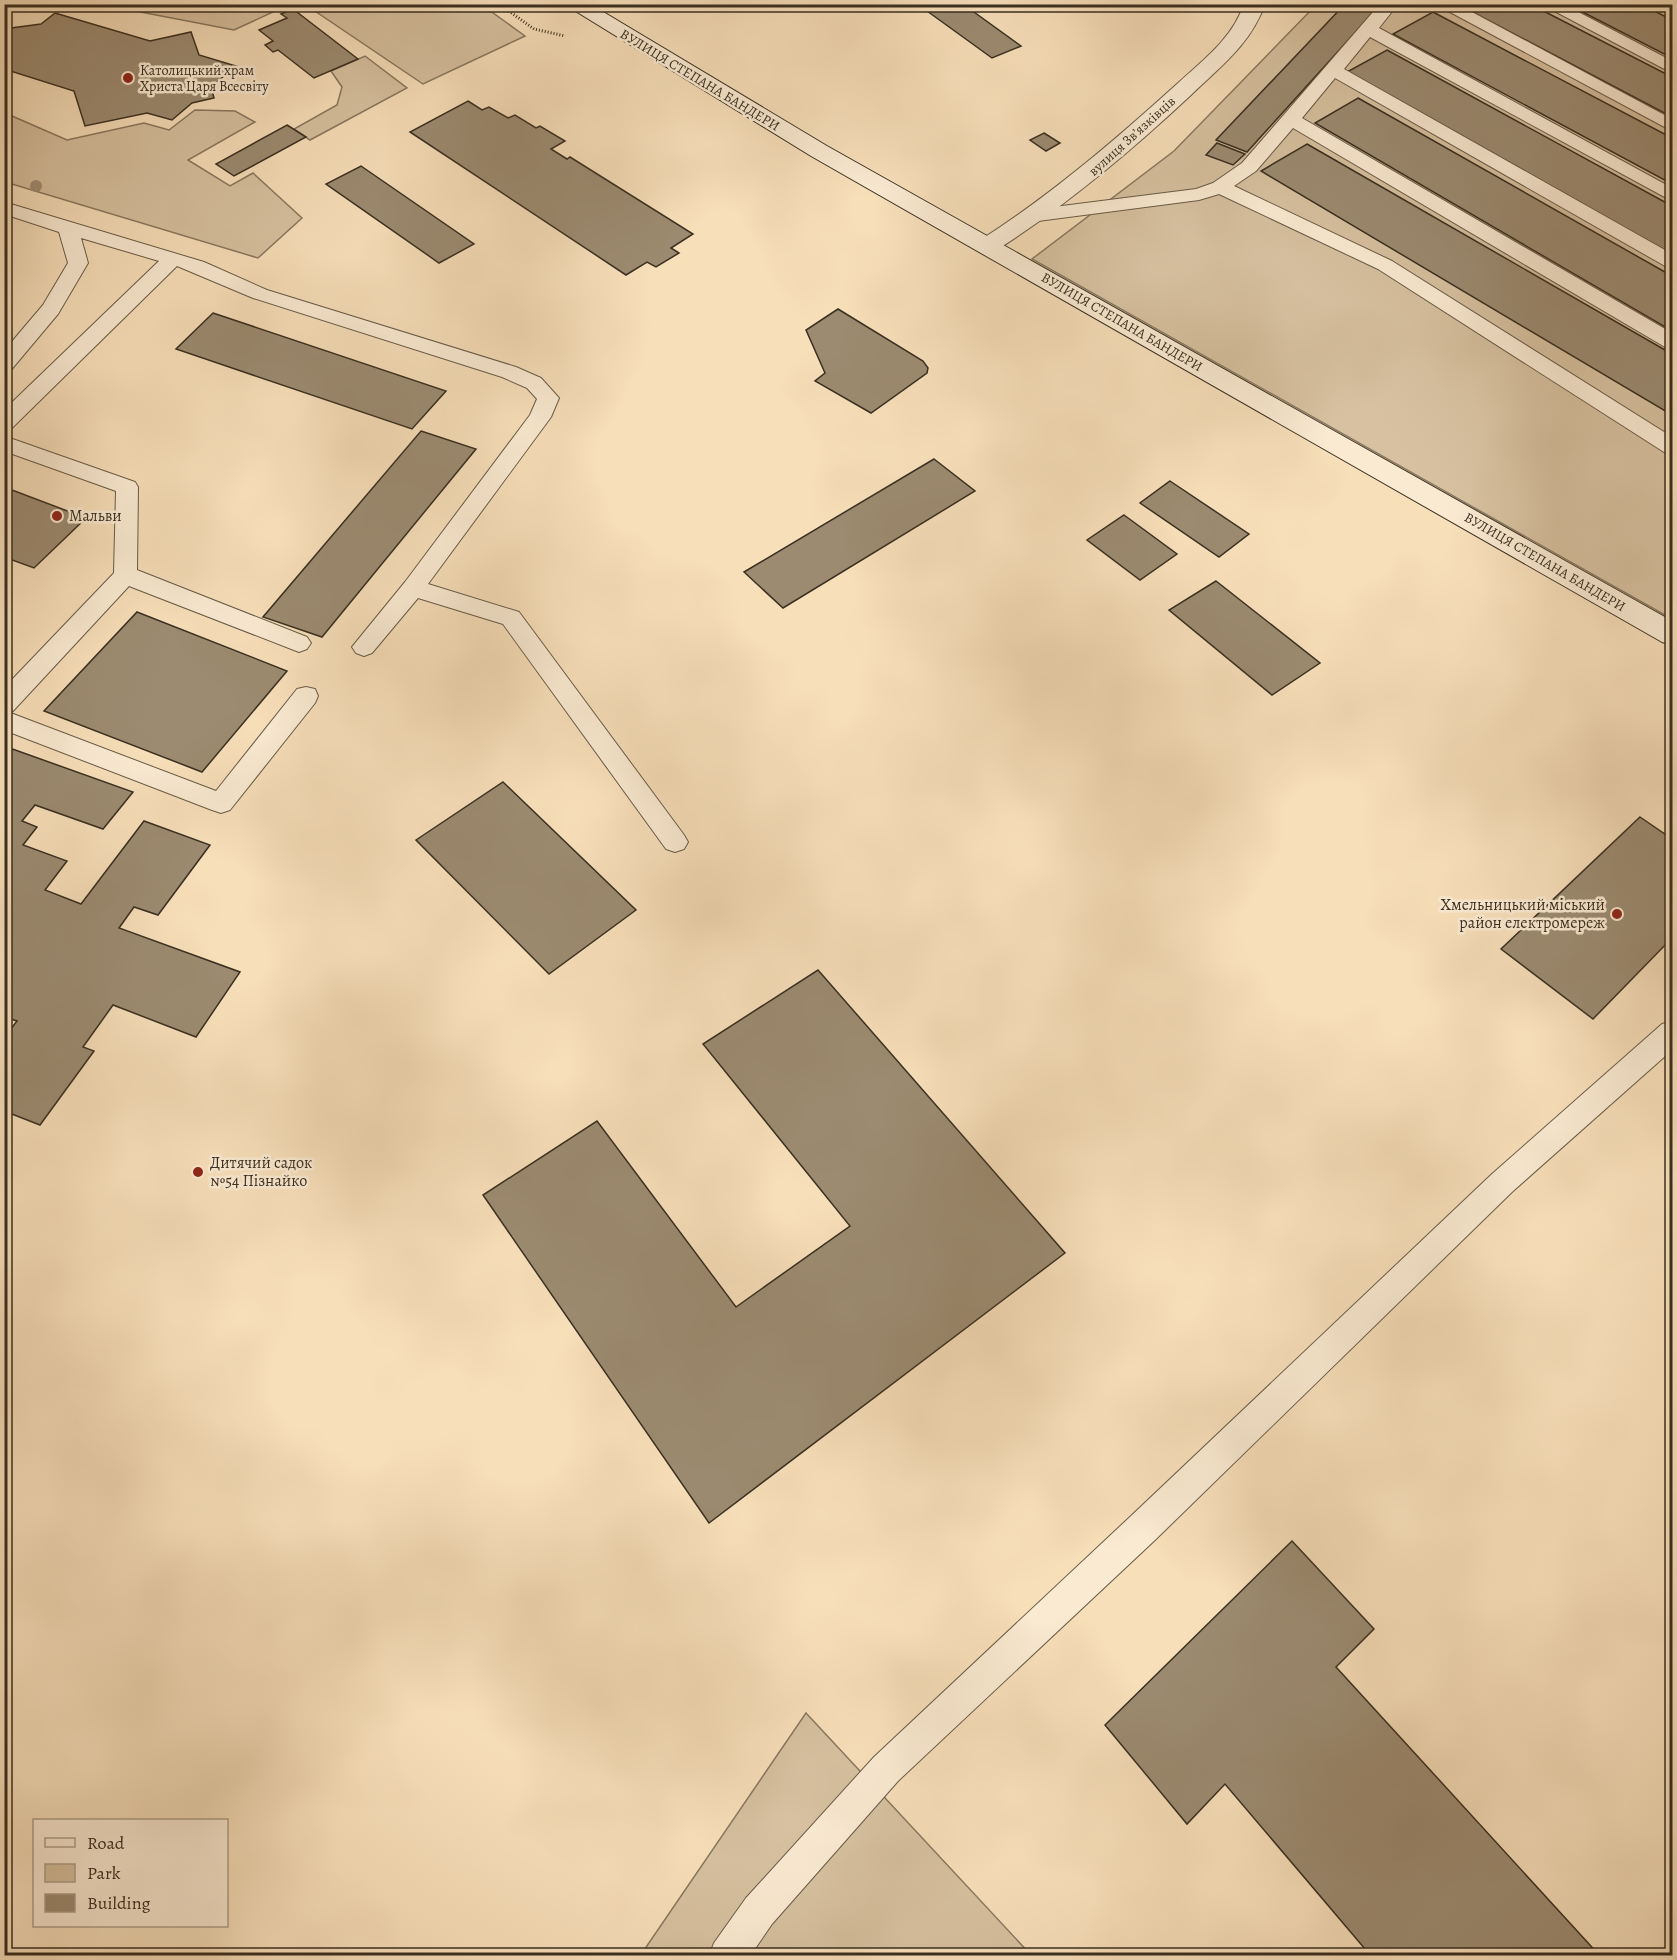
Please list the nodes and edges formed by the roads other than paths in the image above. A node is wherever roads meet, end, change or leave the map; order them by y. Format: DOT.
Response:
graph roads {
  1 [pos="574,4"];
  2 [pos="1255,4"];
  3 [pos="1390,4"];
  4 [pos="1443,4"];
  5 [pos="1549,4"];
  6 [pos="1660,4"];
  7 [pos="1672,10"];
  8 [pos="1368,29"];
  9 [pos="1672,68"];
  10 [pos="1333,70"];
  11 [pos="1291,119"];
  12 [pos="1672,126"];
  13 [pos="1220,187"];
  14 [pos="1672,195"];
  15 [pos="4,208"];
  16 [pos="1038,215"];
  17 [pos="68,228"];
  18 [pos="987,246"];
  19 [pos="173,259"];
  20 [pos="1672,262"];
  21 [pos="1672,342"];
  22 [pos="4,365"];
  23 [pos="4,423"];
  24 [pos="4,443"];
  25 [pos="1672,447"];
  26 [pos="125,575"];
  27 [pos="413,588"];
  28 [pos="1672,634"];
  29 [pos="299,643"];
  30 [pos="364,647"];
  31 [pos="306,696"];
  32 [pos="4,704"];
  33 [pos="4,720"];
  34 [pos="675,842"];
  35 [pos="1672,1033"];
  36 [pos="727,1956"];
  1 -- 18 [label="main road, ВУЛИЦЯ СТЕПАНА БАНДЕРИ"];
  2 -- 16 [label="main road, вулиця Звʼязківців"];
  3 -- 8 [label="lane"];
  4 -- 12 [label="lane"];
  5 -- 9 [label="lane"];
  6 -- 7 [label="lane"];
  8 -- 10 [label="lane"];
  8 -- 14 [label="lane"];
  10 -- 11 [label="lane"];
  10 -- 20 [label="lane"];
  11 -- 13 [label="lane"];
  11 -- 21 [label="lane"];
  13 -- 16 [label="lane"];
  13 -- 25 [label="lane"];
  15 -- 17 [label="lane"];
  16 -- 18 [label="main road, вулиця Звʼязківців"];
  17 -- 19 [label="lane"];
  17 -- 22 [label="lane"];
  18 -- 28 [label="main road, ВУЛИЦЯ СТЕПАНА БАНДЕРИ"];
  19 -- 23 [label="lane"];
  19 -- 27 [label="lane"];
  24 -- 26 [label="lane"];
  26 -- 29 [label="lane"];
  26 -- 32 [label="lane"];
  27 -- 30 [label="lane"];
  27 -- 34 [label="lane"];
  31 -- 33 [label="lane"];
  35 -- 36 [label="lane"];
}
